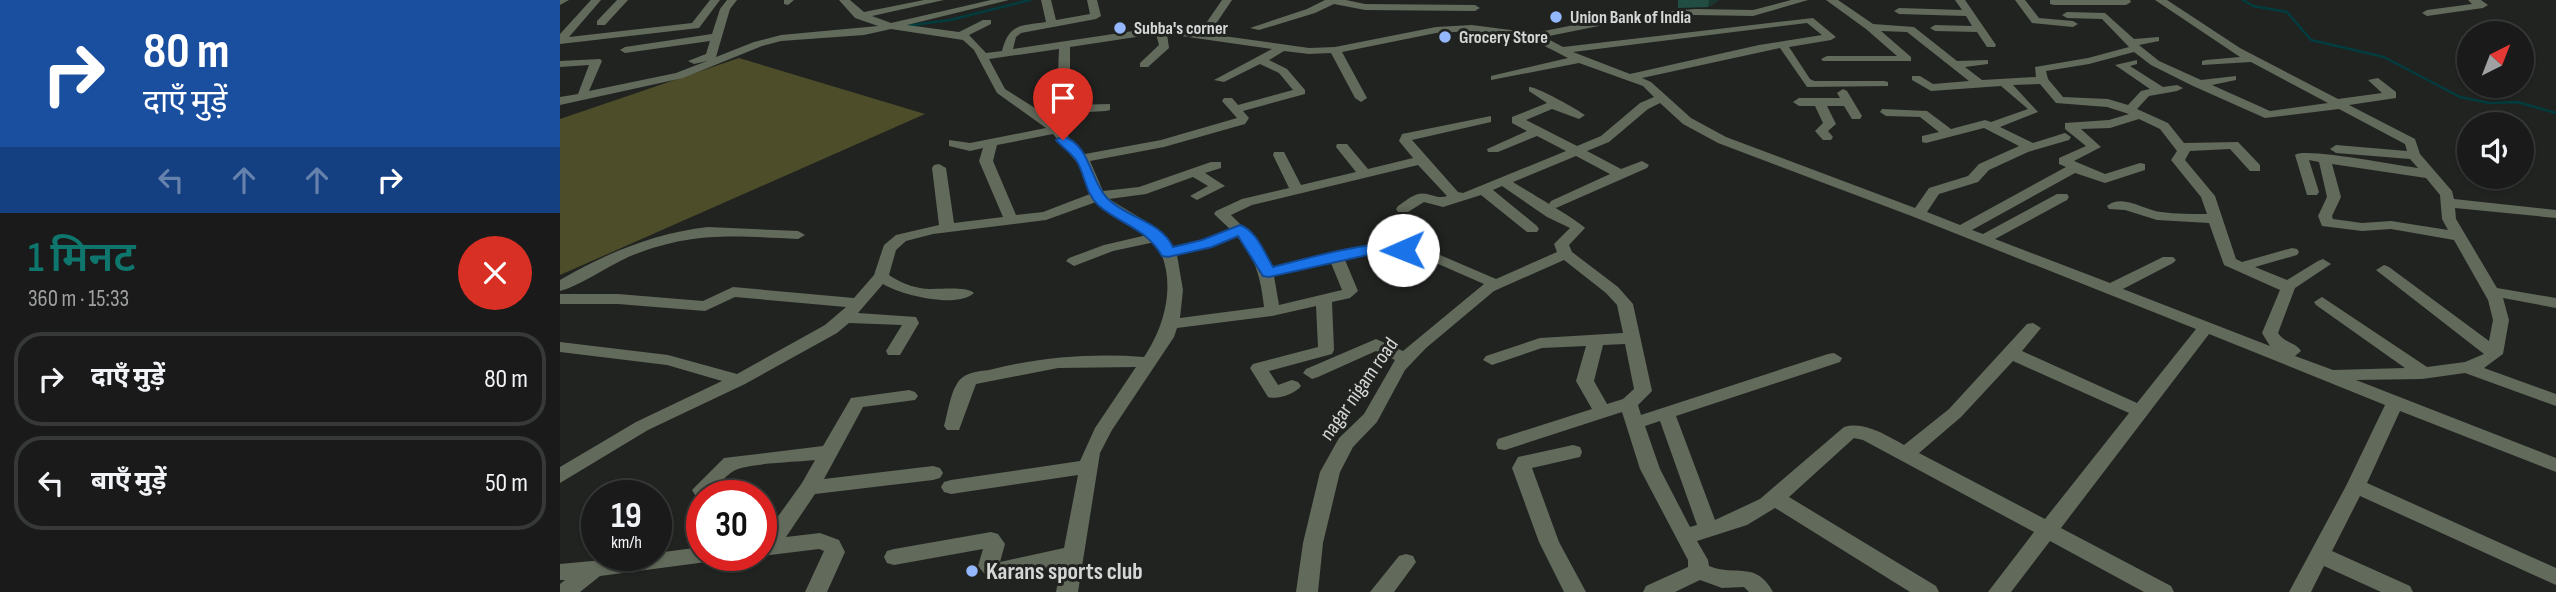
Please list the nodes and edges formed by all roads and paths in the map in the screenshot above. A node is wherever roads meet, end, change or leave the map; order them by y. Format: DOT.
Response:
graph roads {
  1 [pos="596,0"];
  2 [pos="623,0"];
  3 [pos="715,0"];
  4 [pos="732,0"];
  5 [pos="844,0"];
  6 [pos="934,0"];
  7 [pos="1004,0"];
  8 [pos="1046,0"];
  9 [pos="1092,0"];
  10 [pos="1227,0"];
  11 [pos="1332,0"];
  12 [pos="1803,0"];
  13 [pos="1831,0"];
  14 [pos="1960,0"];
  15 [pos="2020,0"];
  16 [pos="2160,0"];
  17 [pos="2473,0"];
  18 [pos="2053,1"];
  19 [pos="2126,2"];
  20 [pos="1787,4"];
  21 [pos="1475,8"];
  22 [pos="1899,11"];
  23 [pos="1968,13"];
  24 [pos="2427,13"];
  25 [pos="859,16"];
  26 [pos="2070,19"];
  27 [pos="1809,20"];
  28 [pos="987,22"];
  29 [pos="601,23"];
  30 [pos="1052,23"];
  31 [pos="894,26"];
  32 [pos="1870,27"];
  33 [pos="1255,28"];
  34 [pos="1935,28"];
  35 [pos="1980,29"];
  36 [pos="1160,30"];
  37 [pos="2082,34"];
  38 [pos="1203,35"];
  39 [pos="959,36"];
  40 [pos="1534,36"];
  41 [pos="717,37"];
  42 [pos="2155,39"];
  43 [pos="560,41"];
  44 [pos="1065,44"];
  45 [pos="1783,45"];
  46 [pos="1991,45"];
  47 [pos="2133,45"];
  48 [pos="1280,49"];
  49 [pos="625,50"];
  50 [pos="1335,50"];
  51 [pos="1562,50"];
  52 [pos="1007,52"];
  53 [pos="984,57"];
  54 [pos="1261,59"];
  55 [pos="1580,59"];
  56 [pos="2252,59"];
  57 [pos="1827,60"];
  58 [pos="1984,62"];
  59 [pos="2206,63"];
  60 [pos="560,64"];
  61 [pos="1144,65"];
  62 [pos="1954,65"];
  63 [pos="1064,73"];
  64 [pos="1631,77"];
  65 [pos="1495,78"];
  66 [pos="1916,78"];
  67 [pos="2232,78"];
  68 [pos="622,79"];
  69 [pos="1220,80"];
  70 [pos="2043,80"];
  71 [pos="2374,80"];
  72 [pos="2004,83"];
  73 [pos="1884,84"];
  74 [pos="1979,84"];
  75 [pos="2197,84"];
  76 [pos="1839,85"];
  77 [pos="2177,88"];
  78 [pos="1533,89"];
  79 [pos="2160,90"];
  80 [pos="583,92"];
  81 [pos="2145,93"];
  82 [pos="1662,97"];
  83 [pos="1361,98"];
  84 [pos="560,101"];
  85 [pos="1819,102"];
  86 [pos="1848,102"];
  87 [pos="1799,103"];
  88 [pos="2338,104"];
  89 [pos="1560,106"];
  90 [pos="1106,107"];
  91 [pos="1886,111"];
  92 [pos="2135,113"];
  93 [pos="1579,115"];
  94 [pos="1856,116"];
  95 [pos="1040,117"];
  96 [pos="1487,119"];
  97 [pos="1991,126"];
  98 [pos="1054,130"];
  99 [pos="1537,131"];
  100 [pos="1948,133"];
  101 [pos="1827,137"];
  102 [pos="2065,137"];
  103 [pos="1926,139"];
  104 [pos="954,143"];
  105 [pos="991,143"];
  106 [pos="1342,147"];
  107 [pos="2182,147"];
  108 [pos="2029,148"];
  109 [pos="1493,149"];
  110 [pos="1575,151"];
  111 [pos="1279,155"];
  112 [pos="2414,155"];
  113 [pos="2321,156"];
  114 [pos="1082,159"];
  115 [pos="1421,160"];
  116 [pos="1216,165"];
  117 [pos="1642,165"];
  118 [pos="2140,167"];
  119 [pos="939,168"];
  120 [pos="2078,168"];
  121 [pos="2255,168"];
  122 [pos="1195,173"];
  123 [pos="1365,174"];
  124 [pos="1621,174"];
  125 [pos="2429,174"];
  126 [pos="1504,182"];
  127 [pos="1297,190"];
  128 [pos="1484,190"];
  129 [pos="2312,192"];
  130 [pos="1098,196"];
  131 [pos="1197,196"];
  132 [pos="1457,197"];
  133 [pos="2062,197"];
  134 [pos="2448,203"];
  135 [pos="1556,204"];
  136 [pos="2114,206"];
  137 [pos="1403,209"];
  138 [pos="1919,214"];
  139 [pos="2556,214"];
  140 [pos="2214,219"];
  141 [pos="1012,222"];
  142 [pos="947,228"];
  143 [pos="1532,229"];
  144 [pos="1240,230"];
  145 [pos="1961,230"];
  146 [pos="798,235"];
  147 [pos="2457,236"];
  148 [pos="1158,237"];
  149 [pos="1984,239"];
  150 [pos="2292,252"];
  151 [pos="1168,253"];
  152 [pos="1565,254"];
  153 [pos="1336,257"];
  154 [pos="2168,260"];
  155 [pos="1074,261"];
  156 [pos="2323,264"];
  157 [pos="2240,267"];
  158 [pos="2385,270"];
  159 [pos="1269,273"];
  160 [pos="881,276"];
  161 [pos="1496,284"];
  162 [pos="560,286"];
  163 [pos="2287,287"];
  164 [pos="2110,289"];
  165 [pos="2493,292"];
  166 [pos="966,293"];
  167 [pos="560,299"];
  168 [pos="1324,299"];
  169 [pos="858,303"];
  170 [pos="2322,303"];
  171 [pos="2556,303"];
  172 [pos="1272,311"];
  173 [pos="845,318"];
  174 [pos="1171,324"];
  175 [pos="2207,326"];
  176 [pos="2033,328"];
  177 [pos="1633,338"];
  178 [pos="1596,340"];
  179 [pos="560,347"];
  180 [pos="894,351"];
  181 [pos="2011,353"];
  182 [pos="2495,355"];
  183 [pos="1834,358"];
  184 [pos="1405,359"];
  185 [pos="1492,360"];
  186 [pos="1148,363"];
  187 [pos="2468,368"];
  188 [pos="2422,372"];
  189 [pos="1312,373"];
  190 [pos="2339,377"];
  191 [pos="739,380"];
  192 [pos="1292,386"];
  193 [pos="909,396"];
  194 [pos="2556,400"];
  195 [pos="2396,401"];
  196 [pos="1629,403"];
  197 [pos="2140,411"];
  198 [pos="1603,412"];
  199 [pos="1665,414"];
  200 [pos="1635,423"];
  201 [pos="953,426"];
  202 [pos="1504,444"];
  203 [pos="829,452"];
  204 [pos="1573,452"];
  205 [pos="1906,454"];
  206 [pos="2556,465"];
  207 [pos="1087,467"];
  208 [pos="933,473"];
  209 [pos="560,476"];
  210 [pos="713,480"];
  211 [pos="2356,486"];
  212 [pos="951,487"];
  213 [pos="809,488"];
  214 [pos="1776,499"];
  215 [pos="1709,531"];
  216 [pos="2047,531"];
  217 [pos="777,532"];
  218 [pos="1684,536"];
  219 [pos="777,546"];
  220 [pos="1075,554"];
  221 [pos="2319,554"];
  222 [pos="894,557"];
  223 [pos="1406,562"];
  224 [pos="581,570"];
  225 [pos="591,571"];
  226 [pos="1699,571"];
  227 [pos="560,572"];
  228 [pos="2556,577"];
  229 [pos="1667,590"];
  230 [pos="565,592"];
  231 [pos="816,592"];
  232 [pos="1067,592"];
  233 [pos="1307,592"];
  234 [pos="1381,592"];
  235 [pos="1574,592"];
  236 [pos="1762,592"];
  237 [pos="1928,592"];
  238 [pos="1999,592"];
  239 [pos="2163,592"];
  240 [pos="2300,592"];
  241 [pos="2402,592"];
  1 -- 43 [label="street"];
  2 -- 29 [label="street"];
  3 -- 43 [label="street"];
  4 -- 41 [label="street"];
  5 -- 25 [label="street"];
  6 -- 25 [label="street"];
  7 -- 31 [label="street"];
  8 -- 30 [label="street"];
  9 -- 30 [label="street"];
  10 -- 38 [label="street"];
  11 -- 21 [label="street"];
  11 -- 33 [label="street"];
  12 -- 20 [label="street"];
  13 -- 32 [label="street"];
  14 -- 23 [label="street"];
  15 -- 26 [label="street"];
  16 -- 56 [label="street"];
  17 -- 24 [label="street"];
  18 -- 19 [label="street"];
  18 -- 26 [label="street"];
  20 -- 27 [label="street"];
  20 -- 40 [label="street"];
  22 -- 23 [label="street"];
  23 -- 35 [label="street"];
  25 -- 31 [label="street"];
  26 -- 37 [label="street"];
  26 -- 47 [label="street"];
  27 -- 45 [label="street"];
  27 -- 51 [label="street"];
  28 -- 39 [label="street"];
  30 -- 52 [label="street"];
  31 -- 39 [label="street"];
  31 -- 84 [label="street"];
  32 -- 57 [label="street"];
  32 -- 62 [label="street"];
  34 -- 35 [label="street"];
  35 -- 46 [label="street"];
  36 -- 38 [label="street"];
  36 -- 44 [label="street"];
  36 -- 61 [label="street"];
  38 -- 48 [label="street"];
  39 -- 53 [label="street"];
  40 -- 50 [label="street"];
  40 -- 51 [label="street"];
  41 -- 49 [label="street"];
  41 -- 68 [label="street"];
  42 -- 47 [label="street"];
  44 -- 52 [label="street"];
  44 -- 63 [label="street"];
  45 -- 64 [label="street"];
  45 -- 76 [label="street"];
  47 -- 70 [label="street"];
  47 -- 75 [label="street"];
  48 -- 50 [label="street"];
  48 -- 54 [label="street"];
  50 -- 83 [label="street"];
  51 -- 55 [label="street"];
  52 -- 53 [label="street"];
  53 -- 95 [label="street"];
  54 -- 69 [label="street"];
  54 -- 114 [label="street"];
  55 -- 64 [label="street"];
  55 -- 65 [label="street"];
  56 -- 59 [label="street"];
  56 -- 88 [label="street"];
  58 -- 62 [label="street"];
  60 -- 80 [label="street"];
  62 -- 74 [label="street"];
  64 -- 82 [label="street"];
  66 -- 74 [label="street"];
  67 -- 75 [label="street"];
  70 -- 72 [label="street"];
  70 -- 92 [label="street"];
  71 -- 88 [label="street"];
  72 -- 74 [label="street"];
  72 -- 97 [label="street"];
  73 -- 76 [label="street"];
  75 -- 88 [label="street"];
  76 -- 86 [label="street"];
  77 -- 79 [label="street"];
  78 -- 89 [label="street"];
  79 -- 81 [label="street"];
  79 -- 81 [label="street"];
  81 -- 92 [label="street"];
  82 -- 110 [label="street"];
  82 -- 138 [label="street"];
  85 -- 86 [label="street"];
  85 -- 87 [label="street"];
  85 -- 101 [label="street"];
  86 -- 94 [label="street"];
  88 -- 112 [label="street"];
  89 -- 93 [label="street"];
  89 -- 99 [label="street"];
  90 -- 95 [label="street"];
  91 -- 100 [label="street"];
  92 -- 107 [label="street"];
  92 -- 120 [label="street"];
  95 -- 98 [label="street"];
  96 -- 115 [label="street"];
  97 -- 100 [label="street"];
  97 -- 108 [label="street"];
  98 -- 105 [label="street"];
  98 -- 114 [label="street"];
  99 -- 109 [label="street"];
  99 -- 110 [label="street"];
  100 -- 103 [label="street"];
  102 -- 108 [label="street"];
  104 -- 105 [label="street"];
  105 -- 141 [label="street"];
  106 -- 123 [label="street"];
  107 -- 121 [label="street"];
  107 -- 140 [label="street"];
  108 -- 138 [label="street"];
  110 -- 124 [label="street"];
  110 -- 126 [label="street"];
  111 -- 127 [label="street"];
  112 -- 113 [label="street"];
  112 -- 125 [label="street"];
  113 -- 125 [label="street"];
  113 -- 129 [label="street"];
  113 -- 147 [label="street"];
  114 -- 130 [label="street"];
  115 -- 123 [label="street"];
  115 -- 132 [label="street"];
  116 -- 122 [label="street"];
  117 -- 124 [label="street"];
  118 -- 120 [label="street"];
  119 -- 142 [label="street"];
  120 -- 145 [label="street"];
  122 -- 130 [label="street"];
  122 -- 131 [label="street"];
  123 -- 127 [label="street"];
  124 -- 135 [label="street"];
  125 -- 134 [label="street"];
  126 -- 128 [label="street"];
  126 -- 152 [label="street"];
  127 -- 144 [label="street"];
  128 -- 132 [label="street"];
  128 -- 143 [label="street"];
  130 -- 141 [label="street"];
  130 -- 148 [label="street"];
  132 -- 137 [label="street"];
  133 -- 149 [label="street"];
  134 -- 139 [label="street"];
  134 -- 147 [label="street"];
  136 -- 140 [label="street"];
  138 -- 145 [label="street"];
  140 -- 157 [label="street"];
  141 -- 142 [label="street"];
  142 -- 160 [label="street"];
  144 -- 151 [label="street"];
  144 -- 159 [label="street"];
  145 -- 149 [label="street"];
  146 -- 162 [label="street"];
  147 -- 165 [label="street"];
  148 -- 151 [label="street"];
  148 -- 155 [label="street"];
  149 -- 164 [label="street"];
  150 -- 157 [label="street"];
  151 -- 174 [label="street"];
  152 -- 161 [label="street, nagar nigam road"];
  152 -- 177 [label="street"];
  153 -- 159 [label="street"];
  153 -- 161 [label="street"];
  153 -- 168 [label="street"];
  154 -- 164 [label="street"];
  156 -- 163 [label="street"];
  157 -- 163 [label="street"];
  158 -- 182 [label="street"];
  159 -- 172 [label="street"];
  160 -- 166 [label="street"];
  160 -- 169 [label="street"];
  161 -- 184 [label="street, nagar nigam road"];
  163 -- 190 [label="street"];
  164 -- 175 [label="street"];
  165 -- 171 [label="street"];
  165 -- 182 [label="street"];
  167 -- 169 [label="street"];
  168 -- 172 [label="street"];
  168 -- 192 [label="street"];
  169 -- 173 [label="street"];
  170 -- 188 [label="street"];
  172 -- 174 [label="street"];
  173 -- 180 [label="street"];
  173 -- 191 [label="street"];
  174 -- 186 [label="street"];
  175 -- 190 [label="street"];
  175 -- 197 [label="street"];
  176 -- 181 [label="street"];
  177 -- 178 [label="street"];
  177 -- 196 [label="street"];
  178 -- 185 [label="street"];
  178 -- 198 [label="street"];
  179 -- 191 [label="street"];
  181 -- 197 [label="street"];
  181 -- 205 [label="street"];
  182 -- 187 [label="street"];
  183 -- 199 [label="street"];
  184 -- 189 [label="street"];
  184 -- 233 [label="street, nagar nigam road"];
  186 -- 201 [label="street"];
  186 -- 207 [label="street"];
  187 -- 188 [label="street"];
  187 -- 194 [label="street"];
  188 -- 190 [label="street"];
  190 -- 195 [label="street"];
  191 -- 209 [label="street"];
  193 -- 203 [label="street"];
  195 -- 206 [label="street"];
  195 -- 211 [label="street"];
  196 -- 198 [label="street"];
  196 -- 200 [label="street"];
  197 -- 216 [label="street"];
  198 -- 202 [label="street"];
  199 -- 200 [label="street"];
  199 -- 215 [label="street"];
  200 -- 218 [label="street"];
  203 -- 210 [label="street"];
  203 -- 213 [label="street"];
  204 -- 235 [label="street"];
  205 -- 214 [label="street"];
  205 -- 216 [label="street"];
  207 -- 212 [label="street"];
  207 -- 220 [label="street"];
  208 -- 213 [label="street"];
  211 -- 221 [label="street"];
  211 -- 228 [label="street"];
  213 -- 217 [label="street"];
  214 -- 215 [label="street"];
  214 -- 237 [label="street"];
  215 -- 218 [label="street"];
  216 -- 238 [label="street"];
  216 -- 239 [label="street"];
  218 -- 226 [label="street"];
  219 -- 231 [label="street"];
  220 -- 222 [label="street"];
  220 -- 232 [label="street"];
  221 -- 240 [label="street"];
  221 -- 241 [label="street"];
  223 -- 234 [label="street"];
  224 -- 227 [label="street"];
  225 -- 230 [label="street"];
  226 -- 229 [label="street"];
  226 -- 236 [label="street"];
}
